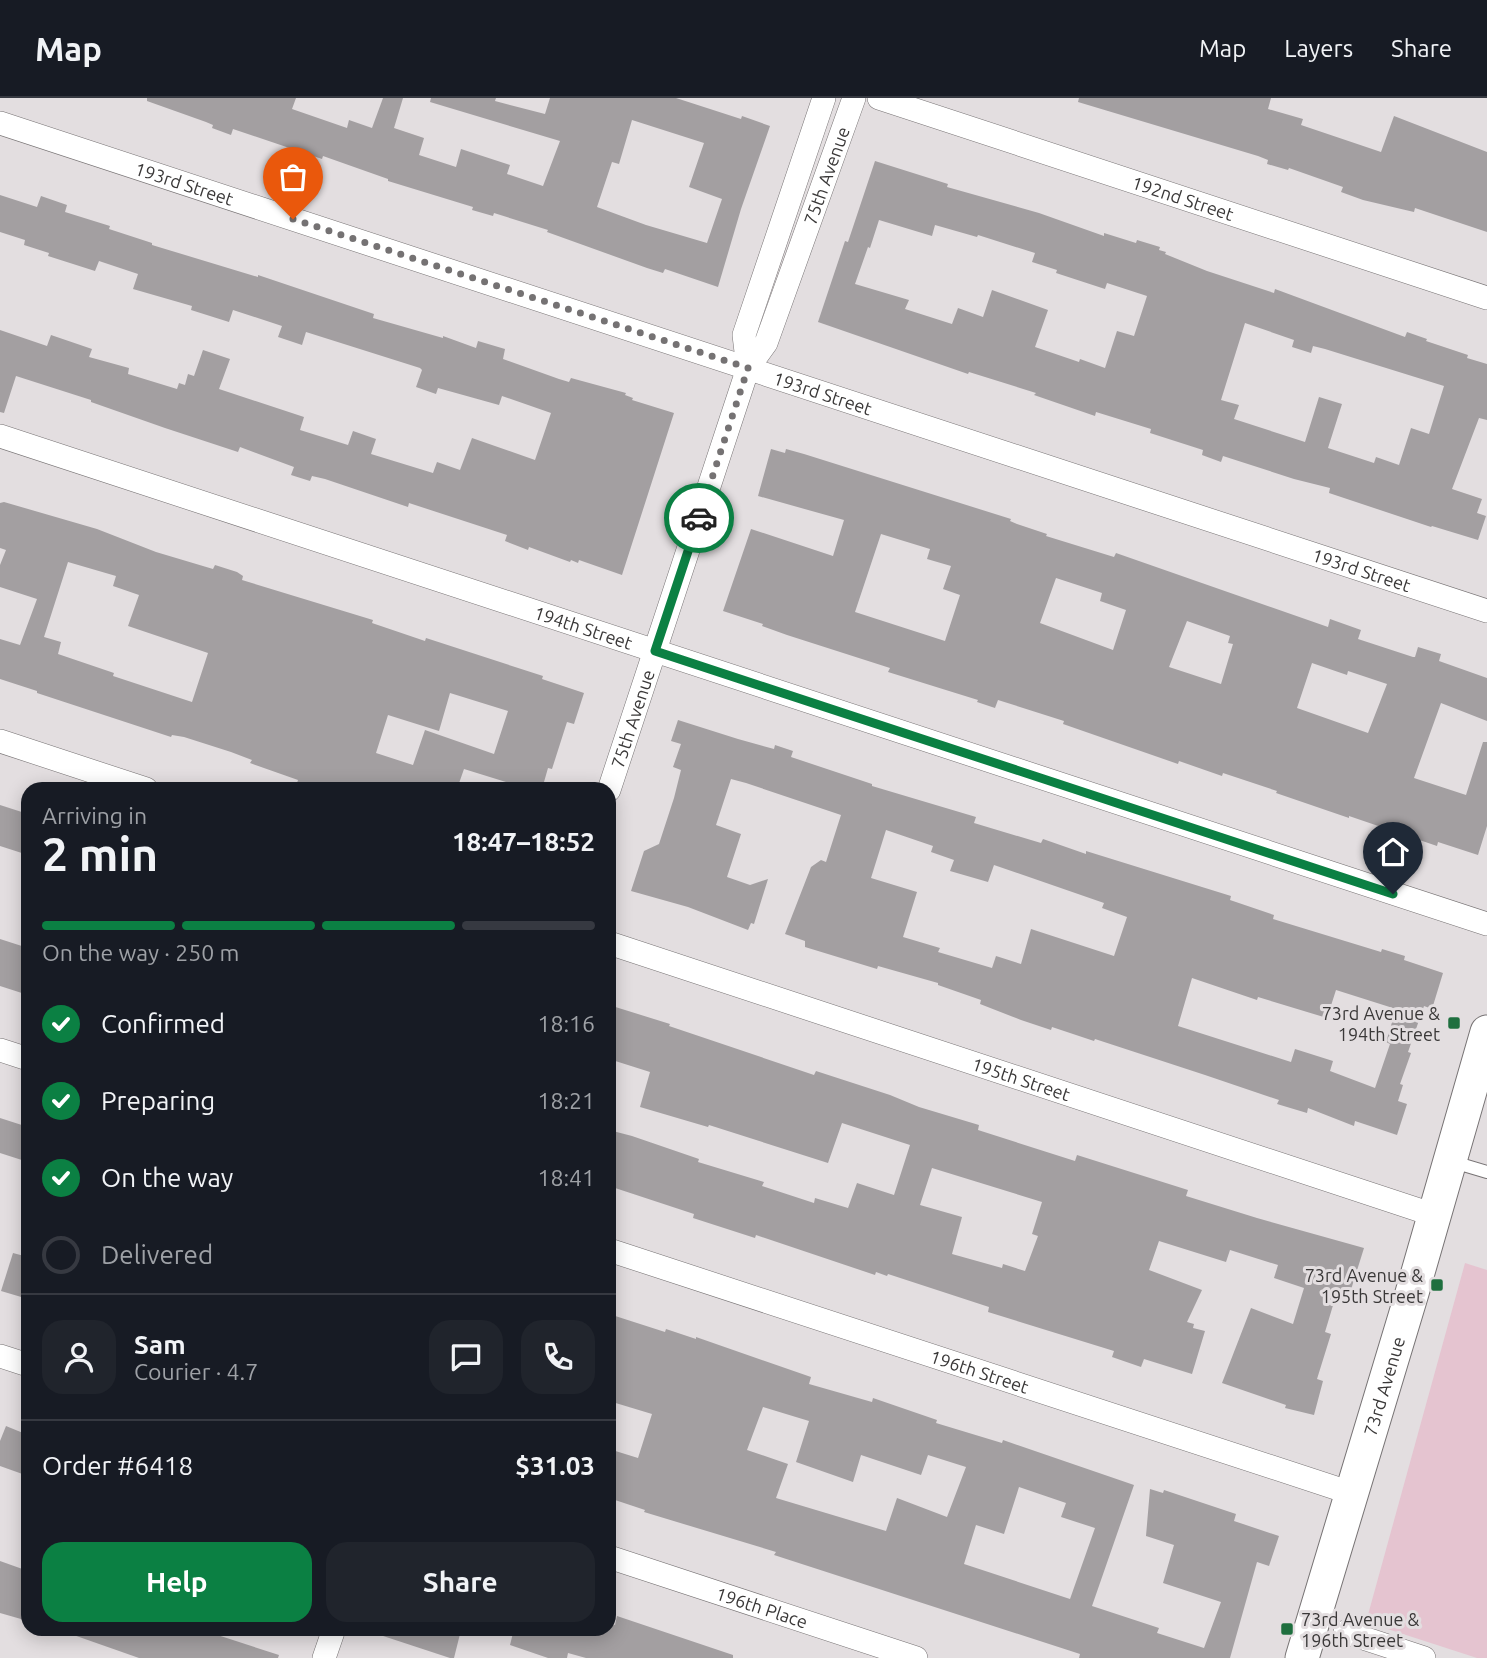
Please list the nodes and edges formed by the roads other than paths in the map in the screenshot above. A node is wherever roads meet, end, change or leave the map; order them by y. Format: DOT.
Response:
graph roads {
  1 [pos="824,98"];
  2 [pos="854,98"];
  3 [pos="879,98"];
  4 [pos="0,123"];
  5 [pos="1487,298"];
  6 [pos="748,368"];
  7 [pos="0,436"];
  8 [pos="1487,611"];
  9 [pos="655,651"];
  10 [pos="0,741"];
  11 [pos="125,782"];
  12 [pos="612,782"];
  13 [pos="1487,924"];
  14 [pos="616,945"];
  15 [pos="1487,1032"];
  16 [pos="0,1050"];
  17 [pos="21,1057"];
  18 [pos="1450,1161"];
  19 [pos="1487,1172"];
  20 [pos="1434,1215"];
  21 [pos="616,1252"];
  22 [pos="0,1356"];
  23 [pos="21,1363"];
  24 [pos="1351,1493"];
  25 [pos="616,1559"];
  26 [pos="1345,1632"];
  27 [pos="332,1636"];
  28 [pos="324,1658"];
  29 [pos="916,1658"];
  30 [pos="1302,1658"];
  31 [pos="1424,1658"];
  1 -- 6 [label="street, 75th Avenue"];
  2 -- 6 [label="street, 75th Avenue"];
  3 -- 5 [label="street, 192nd Street"];
  4 -- 6 [label="street, 193rd Street"];
  6 -- 8 [label="street, 193rd Street"];
  6 -- 9 [label="street, 75th Avenue"];
  7 -- 9 [label="street, 194th Street"];
  9 -- 12 [label="street, 75th Avenue"];
  9 -- 13 [label="street, 194th Street"];
  10 -- 11 [label="street"];
  14 -- 20 [label="street, 195th Street"];
  15 -- 18 [label="street, 73rd Avenue"];
  16 -- 17 [label="street"];
  18 -- 19 [label="lane"];
  18 -- 20 [label="street, 73rd Avenue"];
  20 -- 24 [label="street, 73rd Avenue"];
  21 -- 24 [label="street, 196th Street"];
  22 -- 23 [label="street"];
  24 -- 30 [label="street, 73rd Avenue"];
  25 -- 29 [label="street, 196th Place"];
  26 -- 31 [label="street"];
  27 -- 28 [label="street"];
}
